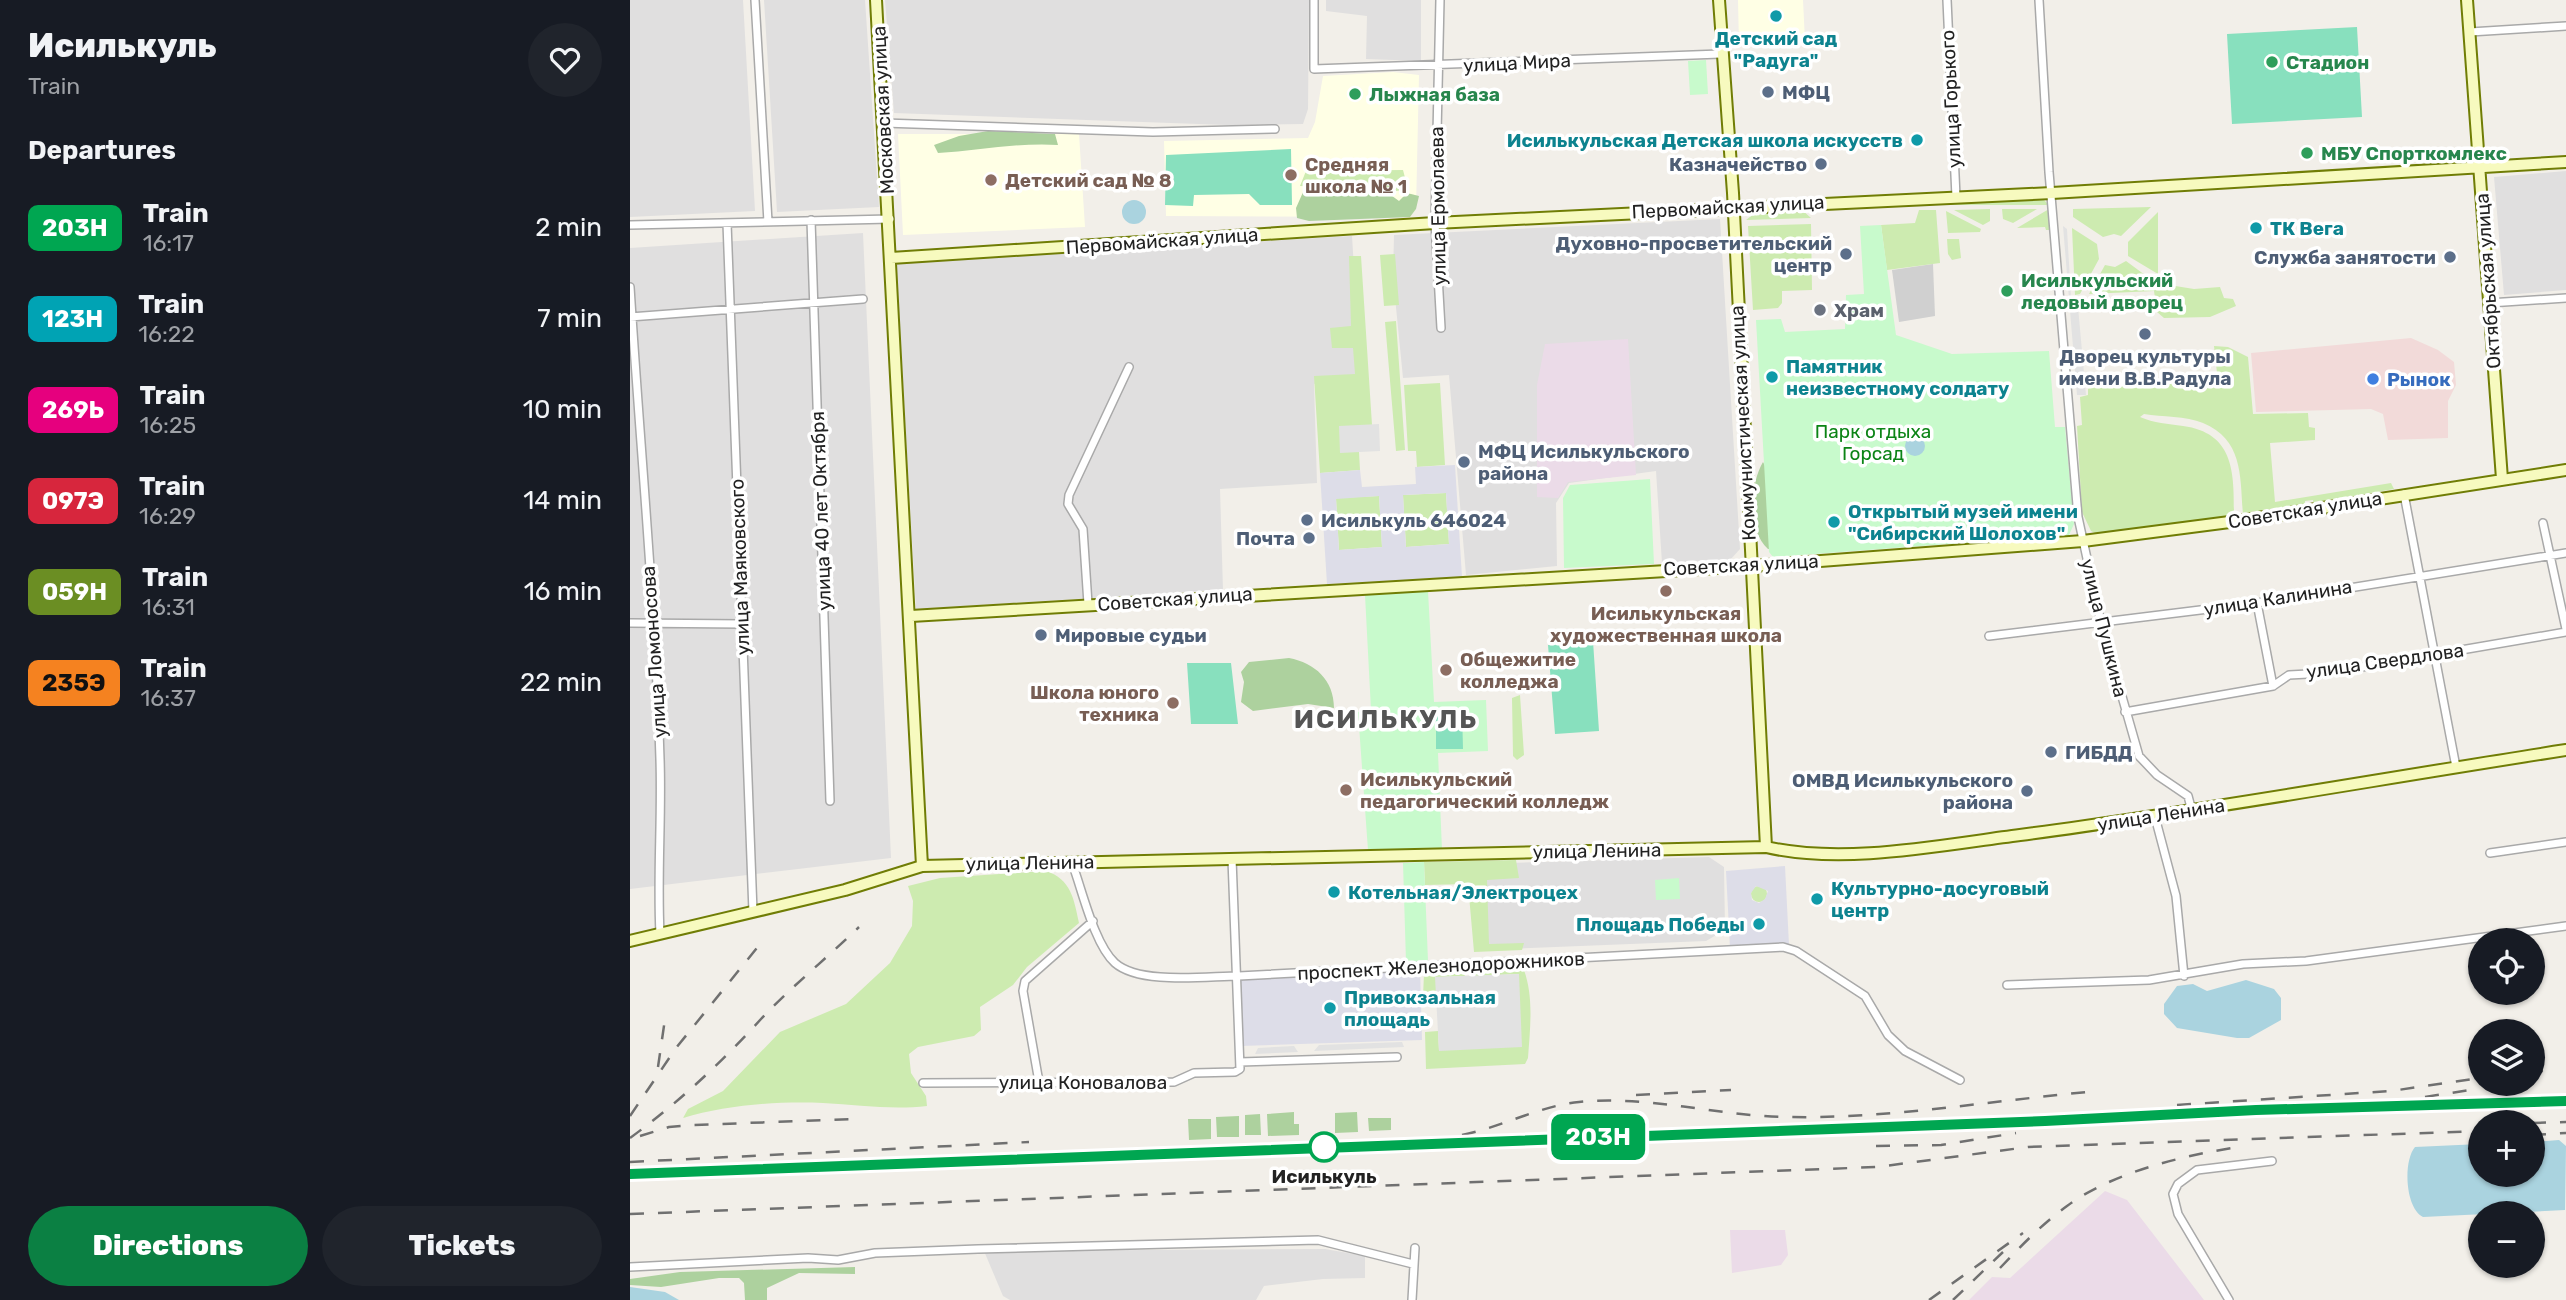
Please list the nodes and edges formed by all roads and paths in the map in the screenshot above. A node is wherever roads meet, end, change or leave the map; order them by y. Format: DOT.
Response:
graph roads {
  1 [pos="755,0"];
  2 [pos="876,0"];
  3 [pos="1314,0"];
  4 [pos="1440,0"];
  5 [pos="1718,0"];
  6 [pos="1947,0"];
  7 [pos="2039,0"];
  8 [pos="2468,0"];
  9 [pos="2566,26"];
  10 [pos="2470,32"];
  11 [pos="1720,54"];
  12 [pos="1438,66"];
  13 [pos="884,123"];
  14 [pos="1275,129"];
  15 [pos="2566,162"];
  16 [pos="2480,169"];
  17 [pos="2052,193"];
  18 [pos="1956,198"];
  19 [pos="1733,206"];
  20 [pos="890,219"];
  21 [pos="811,220"];
  22 [pos="768,222"];
  23 [pos="727,223"];
  24 [pos="1435,223"];
  25 [pos="630,225"];
  26 [pos="891,258"];
  27 [pos="630,287"];
  28 [pos="2566,298"];
  29 [pos="863,299"];
  30 [pos="814,302"];
  31 [pos="2489,303"];
  32 [pos="731,309"];
  33 [pos="631,317"];
  34 [pos="1441,328"];
  35 [pos="1129,368"];
  36 [pos="2566,470"];
  37 [pos="2502,479"];
  38 [pos="2404,494"];
  39 [pos="2543,523"];
  40 [pos="2083,541"];
  41 [pos="2566,553"];
  42 [pos="2550,555"];
  43 [pos="1750,566"];
  44 [pos="2420,576"];
  45 [pos="2257,603"];
  46 [pos="1088,604"];
  47 [pos="911,615"];
  48 [pos="652,622"];
  49 [pos="630,623"];
  50 [pos="2101,623"];
  51 [pos="743,624"];
  52 [pos="2566,630"];
  53 [pos="1989,636"];
  54 [pos="2435,655"];
  55 [pos="2273,686"];
  56 [pos="2125,712"];
  57 [pos="2566,750"];
  58 [pos="2456,767"];
  59 [pos="830,801"];
  60 [pos="2192,811"];
  61 [pos="2155,817"];
  62 [pos="2566,842"];
  63 [pos="1766,847"];
  64 [pos="2490,853"];
  65 [pos="1232,859"];
  66 [pos="1072,863"];
  67 [pos="922,866"];
  68 [pos="753,912"];
  69 [pos="1093,921"];
  70 [pos="2566,926"];
  71 [pos="660,934"];
  72 [pos="630,941"];
  73 [pos="1237,976"];
  74 [pos="2184,976"];
  75 [pos="2007,985"];
  76 [pos="1397,1057"];
  77 [pos="1240,1066"];
  78 [pos="1960,1080"];
  79 [pos="1039,1082"];
  80 [pos="923,1083"];
  81 [pos="2272,1161"];
  82 [pos="1415,1248"];
  83 [pos="1413,1264"];
  84 [pos="630,1267"];
  85 [pos="1412,1300"];
  86 [pos="2228,1300"];
  1 -- 22 [label="street"];
  2 -- 13 [label="street, Московская улица"];
  3 -- 12 [label="street, улица Мира"];
  4 -- 12 [label="street, улица Ермолаева"];
  5 -- 11 [label="street, Коммунистическая улица"];
  6 -- 18 [label="street, улица Горького"];
  7 -- 17 [label="street, улица Пушкина"];
  8 -- 10 [label="street, Октябрьская улица"];
  9 -- 10 [label="street"];
  10 -- 16 [label="street, Октябрьская улица"];
  11 -- 12 [label="street, улица Мира"];
  11 -- 19 [label="street, Коммунистическая улица"];
  12 -- 24 [label="street, улица Ермолаева"];
  13 -- 14 [label="street"];
  13 -- 20 [label="street, Московская улица"];
  15 -- 16 [label="street, Первомайская улица"];
  16 -- 17 [label="street, Первомайская улица"];
  16 -- 31 [label="street, Октябрьская улица"];
  17 -- 18 [label="street, Первомайская улица"];
  17 -- 40 [label="street, улица Пушкина"];
  18 -- 19 [label="street, Первомайская улица"];
  19 -- 24 [label="street, Первомайская улица"];
  19 -- 43 [label="street, Коммунистическая улица"];
  20 -- 21 [label="street"];
  20 -- 26 [label="street, Московская улица"];
  21 -- 22 [label="street"];
  21 -- 30 [label="street, улица 40 лет Октября"];
  22 -- 23 [label="street"];
  23 -- 25 [label="street"];
  23 -- 32 [label="street, улица Маяковского"];
  24 -- 26 [label="street, Первомайская улица"];
  24 -- 34 [label="street, улица Ермолаева"];
  26 -- 47 [label="street, Московская улица"];
  27 -- 33 [label="street, улица Ломоносова"];
  28 -- 31 [label="street"];
  29 -- 30 [label="street"];
  30 -- 32 [label="street"];
  30 -- 59 [label="street, улица 40 лет Октября"];
  31 -- 37 [label="street, Октябрьская улица"];
  32 -- 33 [label="street"];
  32 -- 51 [label="street, улица Маяковского"];
  33 -- 48 [label="street, улица Ломоносова"];
  35 -- 46 [label="street"];
  36 -- 37 [label="street, Советская улица"];
  37 -- 38 [label="street, Советская улица"];
  38 -- 40 [label="street, Советская улица"];
  38 -- 44 [label="street"];
  39 -- 42 [label="street"];
  40 -- 43 [label="street, Советская улица"];
  40 -- 50 [label="street, улица Пушкина"];
  41 -- 42 [label="street, улица Калинина"];
  42 -- 44 [label="street, улица Калинина"];
  42 -- 52 [label="street"];
  43 -- 46 [label="street, Советская улица"];
  43 -- 63 [label="street, Коммунистическая улица"];
  44 -- 45 [label="street, улица Калинина"];
  44 -- 54 [label="street"];
  45 -- 50 [label="street, улица Калинина"];
  45 -- 55 [label="street"];
  46 -- 47 [label="street, Советская улица"];
  47 -- 67 [label="street, Московская улица"];
  48 -- 49 [label="street"];
  48 -- 51 [label="street"];
  48 -- 71 [label="street, улица Ломоносова"];
  50 -- 53 [label="street, улица Калинина"];
  50 -- 56 [label="street, улица Пушкина"];
  51 -- 68 [label="street, улица Маяковского"];
  52 -- 54 [label="street, улица Свердлова"];
  54 -- 55 [label="street, улица Свердлова"];
  54 -- 58 [label="street"];
  55 -- 56 [label="street, улица Свердлова"];
  56 -- 60 [label="street, улица Пушкина"];
  57 -- 58 [label="street, улица Ленина"];
  58 -- 60 [label="street, улица Ленина"];
  60 -- 61 [label="street, улица Ленина"];
  61 -- 63 [label="street, улица Ленина"];
  61 -- 74 [label="street"];
  62 -- 64 [label="street"];
  63 -- 65 [label="street, улица Ленина"];
  65 -- 66 [label="street, улица Ленина"];
  65 -- 73 [label="street"];
  66 -- 67 [label="street, улица Ленина"];
  66 -- 69 [label="street, проспект Железнодорожников"];
  67 -- 68 [label="street, улица Ленина"];
  68 -- 71 [label="street, улица Ленина"];
  69 -- 73 [label="street, проспект Железнодорожников"];
  69 -- 79 [label="street"];
  70 -- 74 [label="street"];
  71 -- 72 [label="street, улица Ленина"];
  73 -- 77 [label="street"];
  73 -- 78 [label="street, проспект Железнодорожников"];
  74 -- 75 [label="street"];
  76 -- 77 [label="street, улица Коновалова"];
  77 -- 79 [label="street, улица Коновалова"];
  79 -- 80 [label="street, улица Коновалова"];
  81 -- 86 [label="street"];
  82 -- 83 [label="street"];
  83 -- 84 [label="street"];
  83 -- 85 [label="street"];
}
